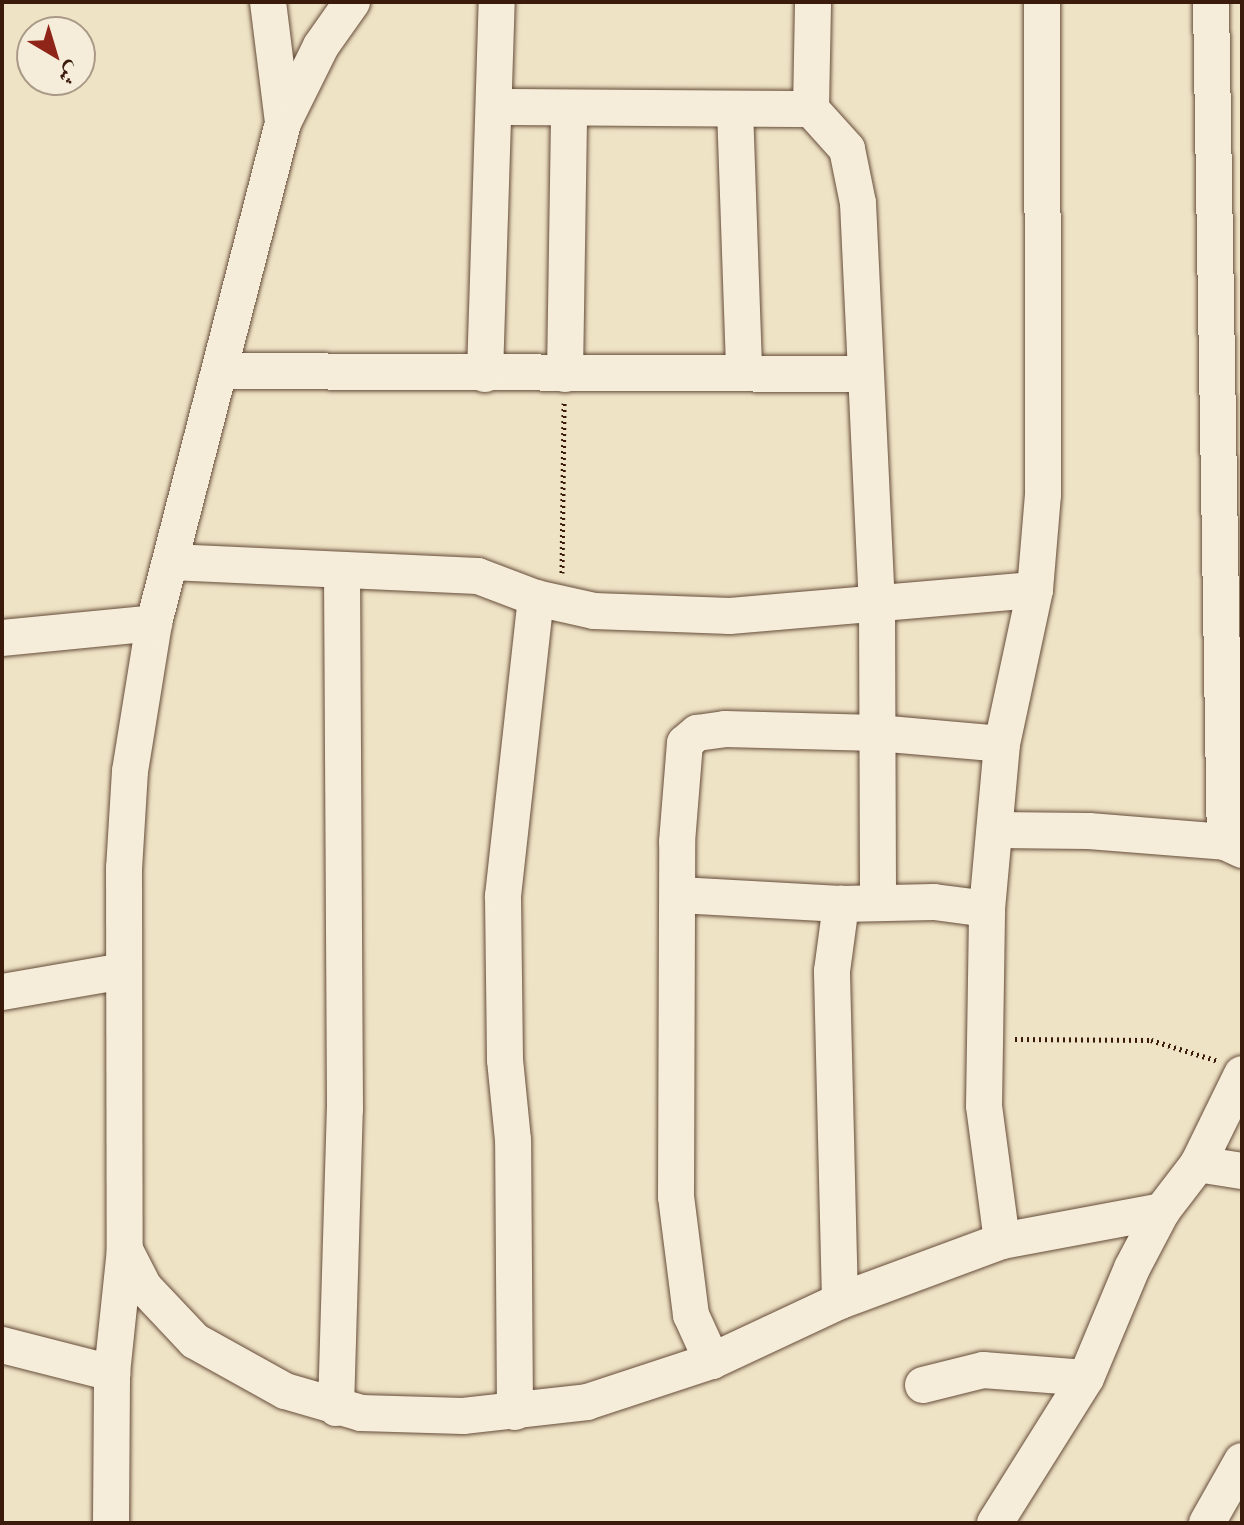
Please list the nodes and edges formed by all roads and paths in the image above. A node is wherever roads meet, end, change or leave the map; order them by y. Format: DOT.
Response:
graph roads {
  1 [pos="268,2"];
  2 [pos="352,2"];
  3 [pos="497,2"];
  4 [pos="813,2"];
  5 [pos="1042,2"];
  6 [pos="1211,2"];
  7 [pos="494,107"];
  8 [pos="735,109"];
  9 [pos="811,109"];
  10 [pos="569,110"];
  11 [pos="283,123"];
  12 [pos="1227,198"];
  13 [pos="220,371"];
  14 [pos="744,373"];
  15 [pos="485,374"];
  16 [pos="565,374"];
  17 [pos="865,374"];
  18 [pos="171,562"];
  19 [pos="342,570"];
  20 [pos="1035,590"];
  21 [pos="550,602"];
  22 [pos="877,605"];
  23 [pos="154,623"];
  24 [pos="2,638"];
  25 [pos="877,733"];
  26 [pos="1002,744"];
  27 [pos="996,830"];
  28 [pos="1234,846"];
  29 [pos="679,895"];
  30 [pos="878,902"];
  31 [pos="841,904"];
  32 [pos="987,909"];
  33 [pos="123,971"];
  34 [pos="2,992"];
  35 [pos="983,1031"];
  36 [pos="1237,1069"];
  37 [pos="1198,1164"];
  38 [pos="1242,1171"];
  39 [pos="1162,1211"];
  40 [pos="1002,1241"];
  41 [pos="125,1250"];
  42 [pos="840,1301"];
  43 [pos="2,1345"];
  44 [pos="712,1361"];
  45 [pos="112,1373"];
  46 [pos="1086,1378"];
  47 [pos="923,1385"];
  48 [pos="336,1408"];
  49 [pos="515,1412"];
  50 [pos="1240,1470"];
  51 [pos="111,1523"];
  52 [pos="995,1523"];
  53 [pos="1207,1523"];
  1 -- 11 [label="street"];
  2 -- 11 [label="street"];
  3 -- 7 [label="street"];
  4 -- 9 [label="street"];
  5 -- 20 [label="street"];
  6 -- 12 [label="street"];
  7 -- 10 [label="street"];
  7 -- 15 [label="street"];
  8 -- 9 [label="street"];
  8 -- 10 [label="street"];
  8 -- 14 [label="street"];
  9 -- 17 [label="street"];
  10 -- 16 [label="street"];
  11 -- 13 [label="street"];
  12 -- 28 [label="street"];
  13 -- 15 [label="street"];
  13 -- 18 [label="street"];
  14 -- 16 [label="street"];
  14 -- 17 [label="street"];
  15 -- 16 [label="street"];
  16 -- 21 [label="path"];
  17 -- 22 [label="street"];
  18 -- 19 [label="street"];
  18 -- 23 [label="street"];
  19 -- 21 [label="street"];
  19 -- 48 [label="street"];
  20 -- 22 [label="street"];
  20 -- 26 [label="street"];
  21 -- 22 [label="street"];
  21 -- 49 [label="street"];
  22 -- 25 [label="street"];
  23 -- 24 [label="street"];
  23 -- 33 [label="street"];
  25 -- 26 [label="street"];
  25 -- 29 [label="street"];
  25 -- 30 [label="street"];
  26 -- 27 [label="street"];
  27 -- 28 [label="street"];
  27 -- 32 [label="street"];
  29 -- 31 [label="street"];
  29 -- 44 [label="street"];
  30 -- 31 [label="street"];
  30 -- 32 [label="street"];
  31 -- 42 [label="street"];
  32 -- 35 [label="street"];
  33 -- 34 [label="street"];
  33 -- 41 [label="street"];
  35 -- 36 [label="path"];
  35 -- 40 [label="street"];
  36 -- 37 [label="street"];
  37 -- 38 [label="street"];
  37 -- 39 [label="street"];
  39 -- 40 [label="street"];
  39 -- 46 [label="street"];
  40 -- 42 [label="street"];
  41 -- 45 [label="street"];
  41 -- 48 [label="street"];
  42 -- 44 [label="street"];
  43 -- 45 [label="street"];
  44 -- 49 [label="street"];
  45 -- 51 [label="street"];
  46 -- 47 [label="street"];
  46 -- 52 [label="street"];
  48 -- 49 [label="street"];
  50 -- 53 [label="street"];
}
